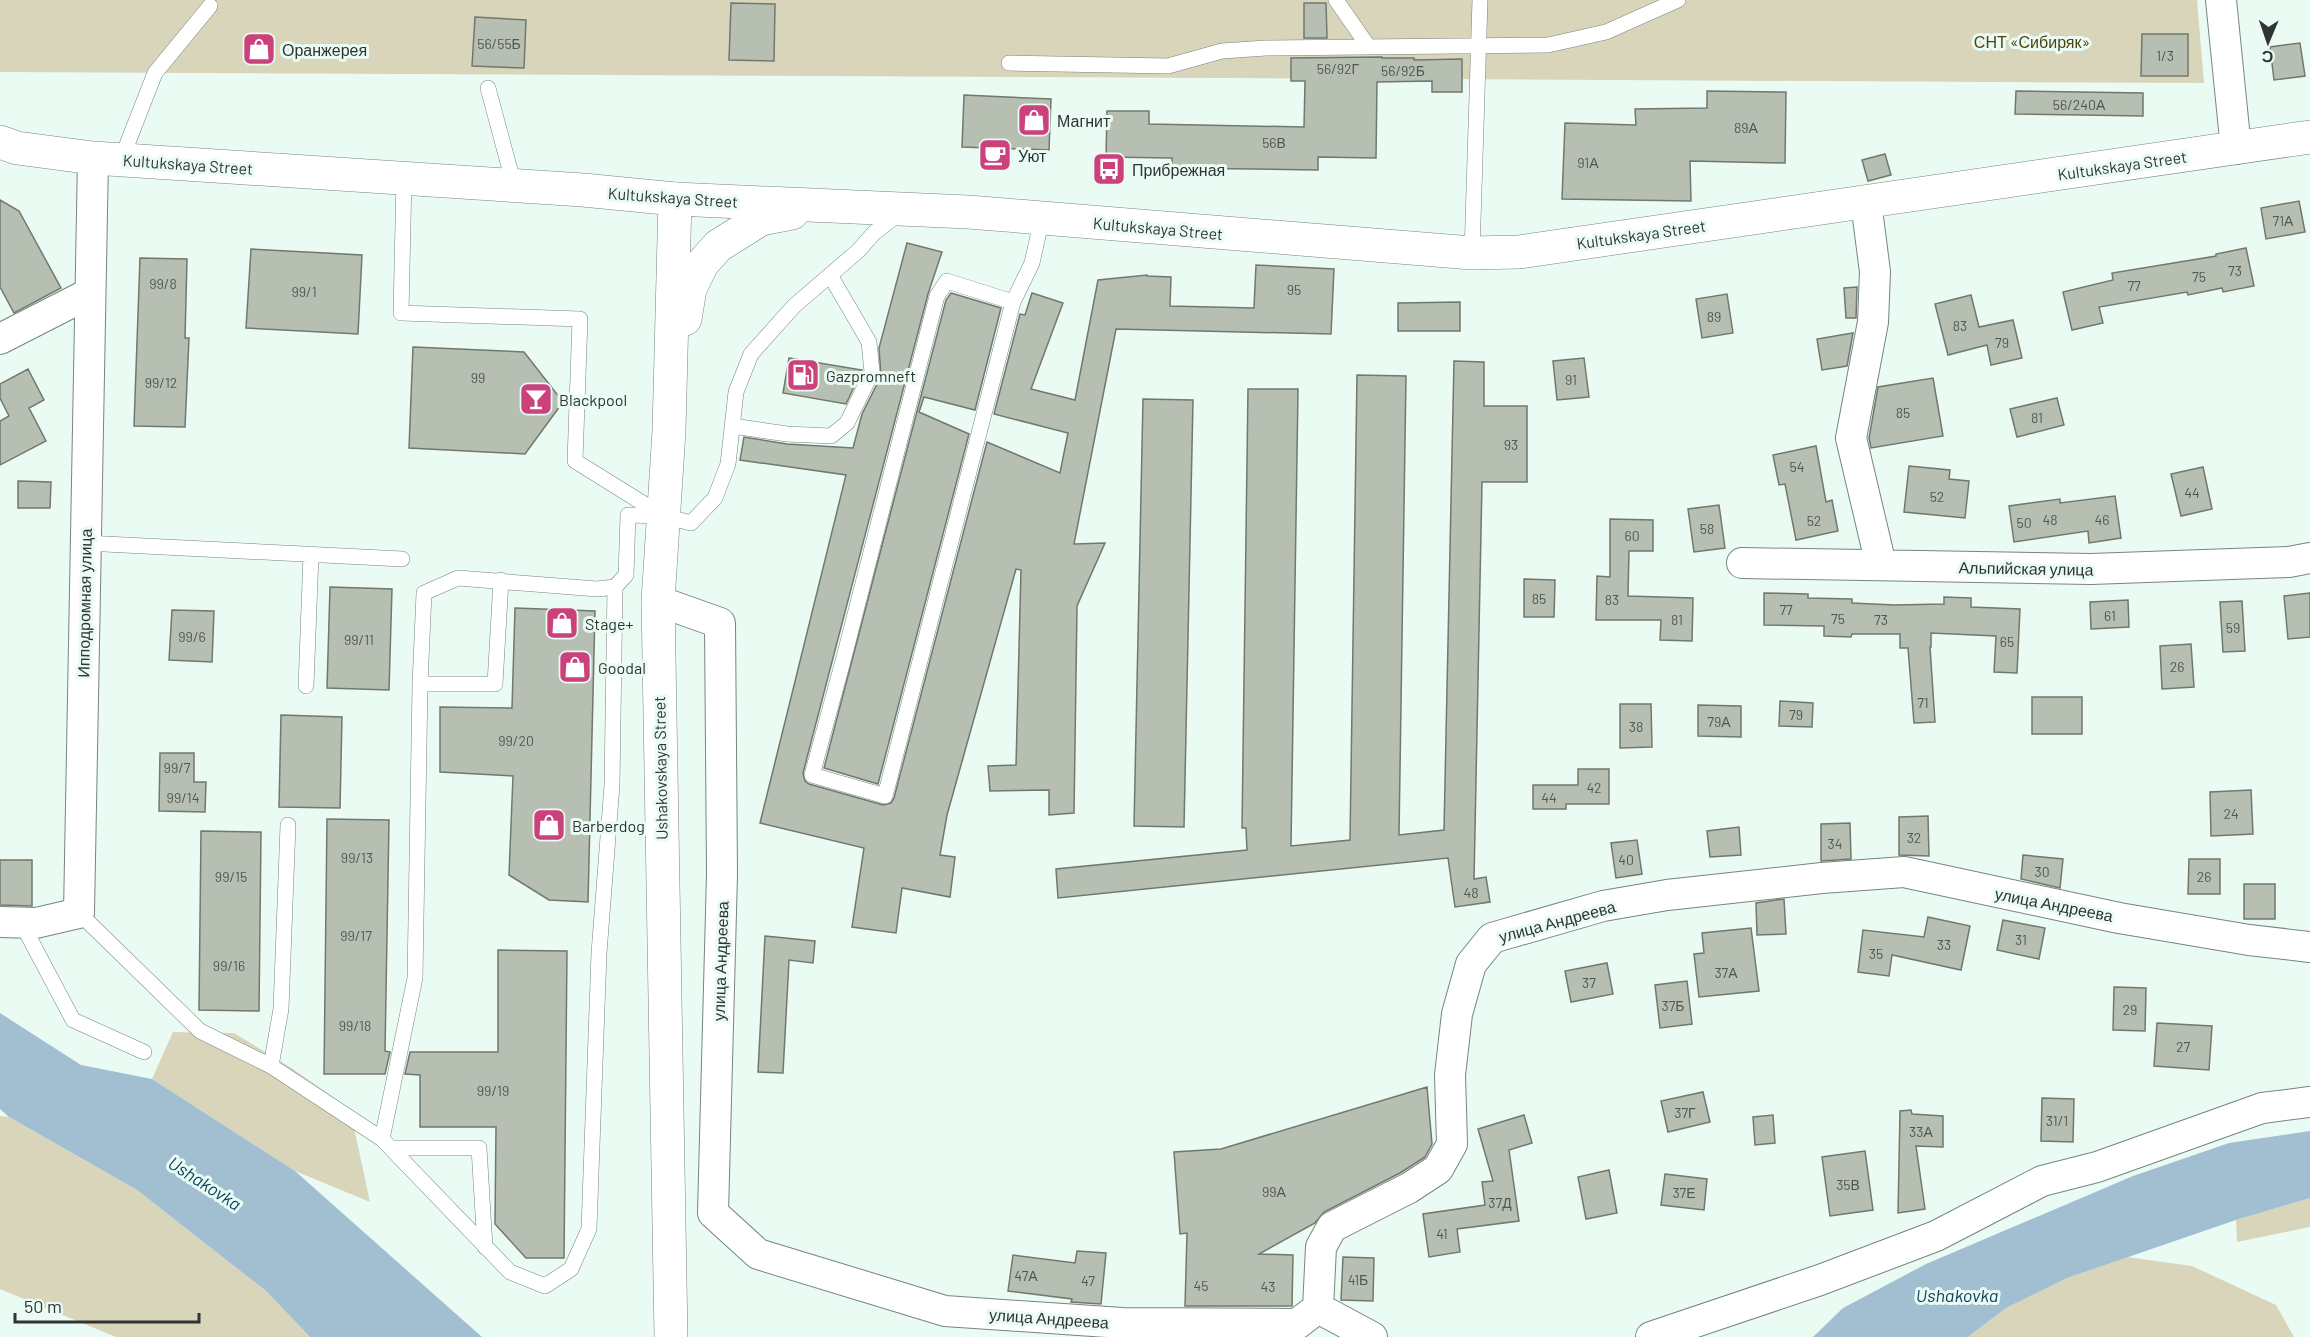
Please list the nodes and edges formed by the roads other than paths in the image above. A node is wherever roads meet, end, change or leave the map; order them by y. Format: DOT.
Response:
graph roads {
  1 [pos="1336,0"];
  2 [pos="1480,0"];
  3 [pos="1678,0"];
  4 [pos="2221,0"];
  5 [pos="210,6"];
  6 [pos="1478,45"];
  7 [pos="1368,46"];
  8 [pos="1008,63"];
  9 [pos="488,88"];
  10 [pos="2310,137"];
  11 [pos="0,142"];
  12 [pos="2236,149"];
  13 [pos="107,159"];
  14 [pos="404,178"];
  15 [pos="514,185"];
  16 [pos="675,200"];
  17 [pos="1866,202"];
  18 [pos="828,206"];
  19 [pos="904,210"];
  20 [pos="1042,218"];
  21 [pos="1472,253"];
  22 [pos="830,275"];
  23 [pos="90,293"];
  24 [pos="1012,302"];
  25 [pos="0,339"];
  26 [pos="733,426"];
  27 [pos="669,431"];
  28 [pos="664,516"];
  29 [pos="85,543"];
  30 [pos="311,554"];
  31 [pos="402,558"];
  32 [pos="2310,558"];
  33 [pos="1742,563"];
  34 [pos="1881,566"];
  35 [pos="501,580"];
  36 [pos="615,587"];
  37 [pos="658,601"];
  38 [pos="420,684"];
  39 [pos="306,686"];
  40 [pos="288,825"];
  41 [pos="79,913"];
  42 [pos="11,922"];
  43 [pos="2310,947"];
  44 [pos="144,1052"];
  45 [pos="271,1066"];
  46 [pos="2310,1102"];
  47 [pos="387,1144"];
  48 [pos="485,1247"];
  49 [pos="1318,1308"];
  50 [pos="671,1337"];
  51 [pos="1372,1337"];
  52 [pos="1651,1337"];
  1 -- 7 [label="lane"];
  2 -- 6 [label="lane"];
  3 -- 6 [label="lane"];
  4 -- 12 [label="street"];
  5 -- 13 [label="lane"];
  6 -- 7 [label="lane"];
  6 -- 21 [label="lane"];
  7 -- 8 [label="lane"];
  9 -- 15 [label="lane"];
  10 -- 12 [label="main road, Kultukskaya Street"];
  11 -- 13 [label="main road, Kultukskaya Street"];
  12 -- 17 [label="main road, Kultukskaya Street"];
  13 -- 14 [label="main road, Kultukskaya Street"];
  13 -- 23 [label="street, Ипподромная улица"];
  14 -- 15 [label="main road, Kultukskaya Street"];
  14 -- 28 [label="lane"];
  15 -- 16 [label="main road, Kultukskaya Street"];
  16 -- 18 [label="main road, Kultukskaya Street"];
  16 -- 27 [label="main road, Ushakovskaya Street"];
  17 -- 21 [label="main road, Kultukskaya Street"];
  17 -- 34 [label="street"];
  18 -- 19 [label="main road, Kultukskaya Street"];
  18 -- 27 [label="main road"];
  19 -- 20 [label="main road, Kultukskaya Street"];
  19 -- 22 [label="lane"];
  20 -- 21 [label="main road, Kultukskaya Street"];
  20 -- 24 [label="lane"];
  22 -- 26 [label="lane"];
  22 -- 26 [label="lane"];
  23 -- 25 [label="street"];
  23 -- 29 [label="street, Ипподромная улица"];
  24 -- 24 [label="lane"];
  26 -- 28 [label="lane"];
  27 -- 28 [label="main road, Ushakovskaya Street"];
  28 -- 36 [label="lane"];
  28 -- 37 [label="main road, Ushakovskaya Street"];
  29 -- 30 [label="lane"];
  29 -- 41 [label="street, Ипподромная улица"];
  30 -- 31 [label="lane"];
  30 -- 39 [label="lane"];
  32 -- 34 [label="street, Альпийская улица"];
  33 -- 34 [label="street, Альпийская улица"];
  35 -- 36 [label="lane"];
  35 -- 38 [label="lane"];
  35 -- 38 [label="lane"];
  36 -- 48 [label="lane"];
  37 -- 49 [label="street, улица Андреева"];
  37 -- 50 [label="main road, Ushakovskaya Street"];
  38 -- 47 [label="lane"];
  40 -- 45 [label="lane"];
  41 -- 42 [label="street"];
  41 -- 45 [label="lane"];
  42 -- 44 [label="lane"];
  43 -- 49 [label="street, улица Андреева"];
  45 -- 47 [label="lane"];
  46 -- 52 [label="street"];
  47 -- 48 [label="lane"];
  47 -- 48 [label="lane"];
  49 -- 51 [label="street"];
}
